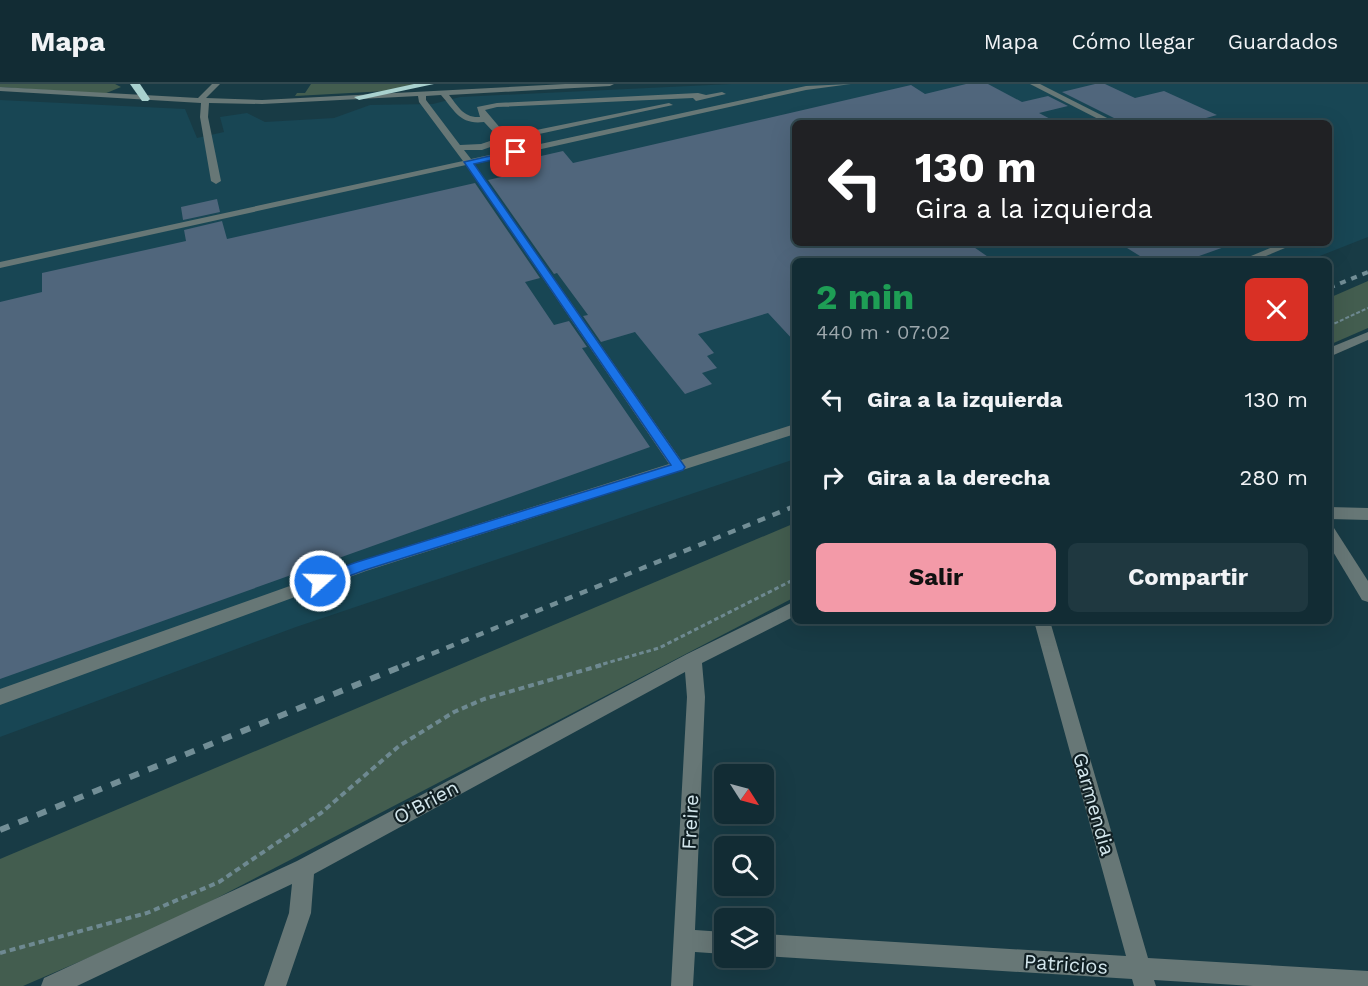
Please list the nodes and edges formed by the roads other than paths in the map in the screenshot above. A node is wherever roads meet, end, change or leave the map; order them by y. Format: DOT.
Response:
graph roads {
  1 [pos="135,84"];
  2 [pos="216,84"];
  3 [pos="430,84"];
  4 [pos="610,84"];
  5 [pos="847,84"];
  6 [pos="1034,84"];
  7 [pos="0,89"];
  8 [pos="442,92"];
  9 [pos="422,94"];
  10 [pos="722,94"];
  11 [pos="387,96"];
  12 [pos="653,97"];
  13 [pos="705,97"];
  14 [pos="359,98"];
  15 [pos="145,99"];
  16 [pos="692,100"];
  17 [pos="202,101"];
  18 [pos="248,102"];
  19 [pos="486,119"];
  20 [pos="1107,120"];
  21 [pos="505,139"];
  22 [pos="457,148"];
  23 [pos="469,162"];
  24 [pos="216,181"];
  25 [pos="1284,246"];
  26 [pos="1252,258"];
  27 [pos="0,265"];
  28 [pos="1368,336"];
  29 [pos="1332,352"];
  30 [pos="792,430"];
  31 [pos="679,467"];
  32 [pos="1332,513"];
  33 [pos="1368,514"];
  34 [pos="1332,537"];
  35 [pos="1368,596"];
  36 [pos="792,610"];
  37 [pos="1043,624"];
  38 [pos="693,659"];
  39 [pos="0,697"];
  40 [pos="304,868"];
  41 [pos="684,940"];
  42 [pos="714,942"];
  43 [pos="774,946"];
  44 [pos="1143,977"];
  45 [pos="1368,982"];
  46 [pos="52,986"];
  47 [pos="275,986"];
  48 [pos="682,986"];
  1 -- 15 [label="highway"];
  2 -- 17 [label="street"];
  3 -- 8 [label="highway"];
  3 -- 9 [label="highway"];
  3 -- 14 [label="highway"];
  4 -- 8 [label="street"];
  5 -- 23 [label="street"];
  6 -- 20 [label="street"];
  7 -- 15 [label="street"];
  8 -- 9 [label="street"];
  8 -- 19 [label="street"];
  9 -- 11 [label="street"];
  9 -- 22 [label="street"];
  10 -- 13 [label="street"];
  11 -- 14 [label="street"];
  11 -- 18 [label="street"];
  12 -- 13 [label="street"];
  12 -- 19 [label="street"];
  12 -- 21 [label="street"];
  13 -- 16 [label="street"];
  14 -- 18 [label="street"];
  15 -- 17 [label="street"];
  17 -- 18 [label="street"];
  17 -- 24 [label="street"];
  19 -- 21 [label="street"];
  21 -- 22 [label="street"];
  22 -- 23 [label="street"];
  23 -- 27 [label="street"];
  23 -- 31 [label="street"];
  25 -- 26 [label="street"];
  28 -- 29 [label="street"];
  30 -- 31 [label="street"];
  31 -- 39 [label="street"];
  32 -- 33 [label="street"];
  34 -- 35 [label="street"];
  36 -- 38 [label="street, O'Brien"];
  37 -- 44 [label="street, Garmendia"];
  38 -- 40 [label="street, O'Brien"];
  38 -- 41 [label="street, Freire"];
  40 -- 46 [label="street, O'Brien"];
  40 -- 47 [label="street"];
  41 -- 42 [label="street"];
  41 -- 48 [label="street, Freire"];
  43 -- 44 [label="street, Patricios"];
  44 -- 45 [label="street, Patricios"];
}
